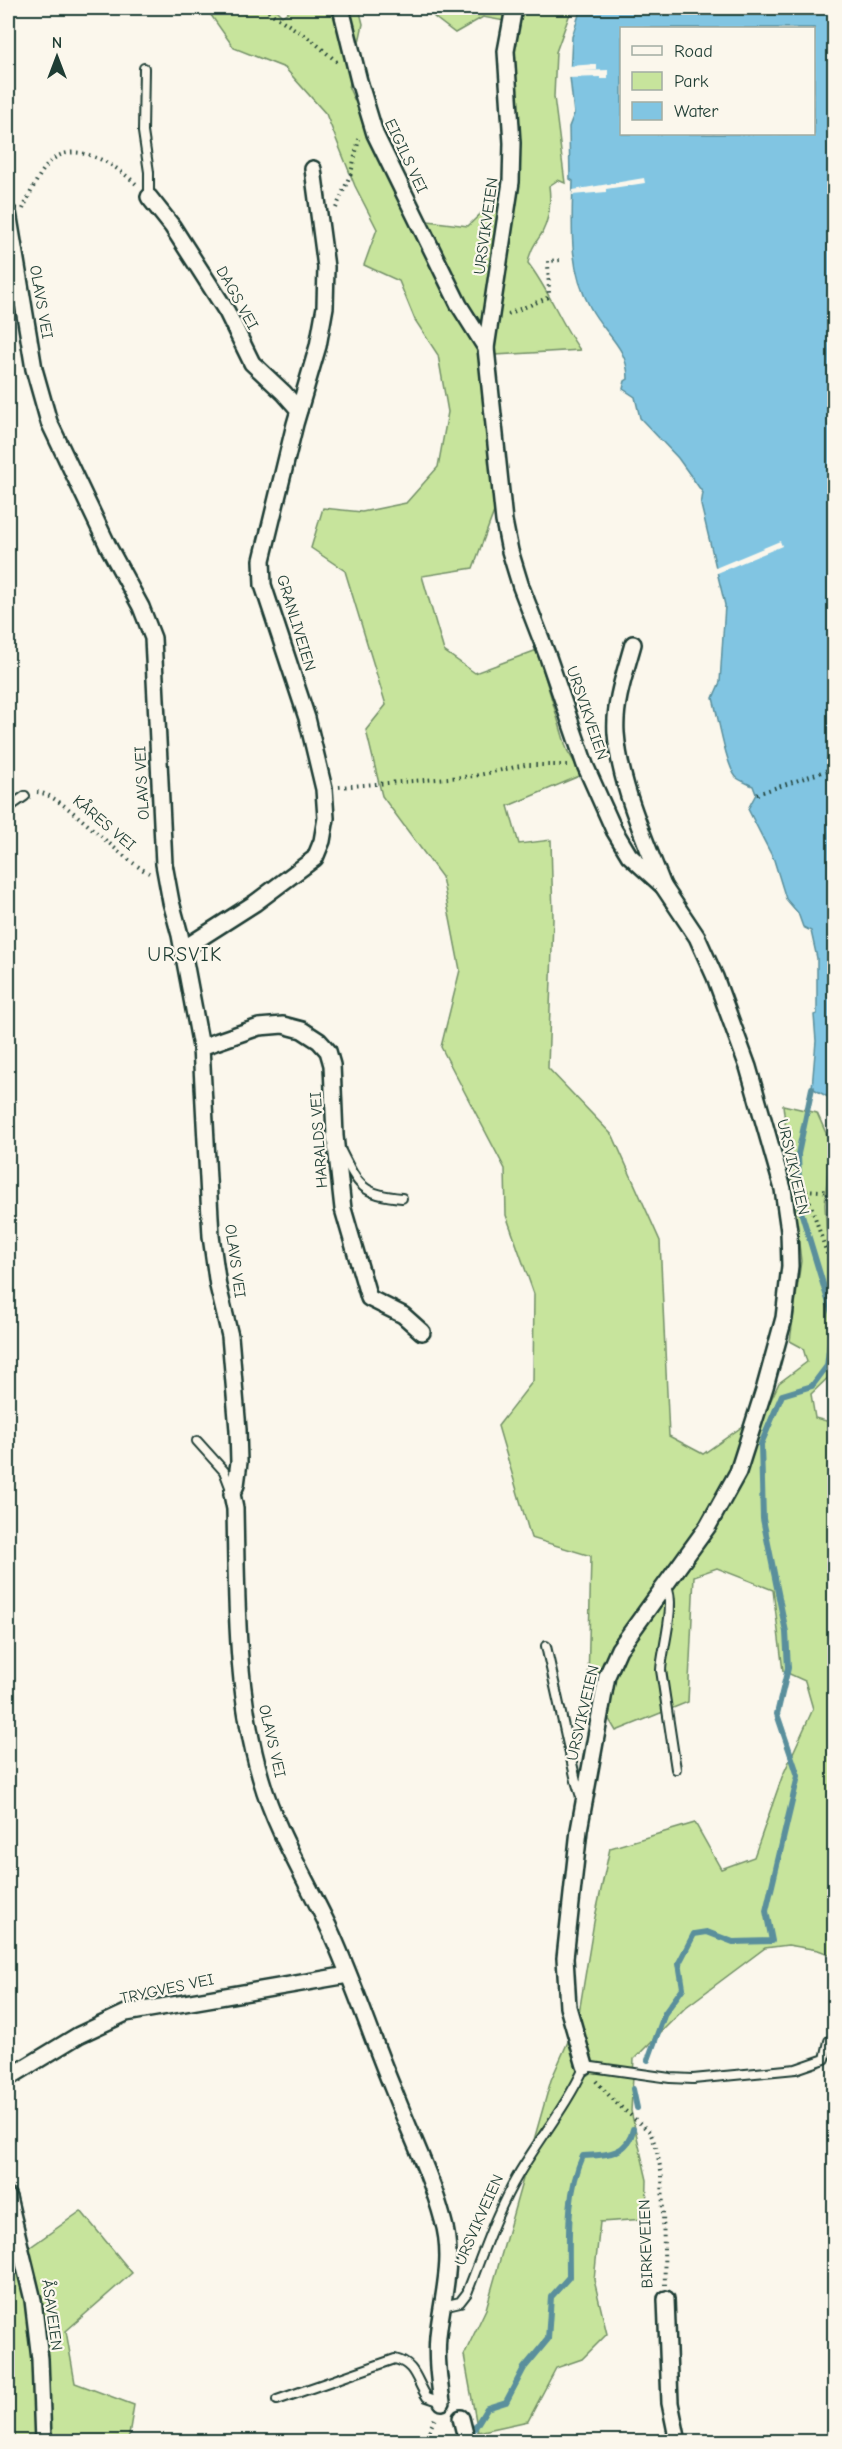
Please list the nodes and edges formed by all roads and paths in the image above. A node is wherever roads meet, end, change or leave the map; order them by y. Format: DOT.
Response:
graph roads {
  1 [pos="263,8"];
  2 [pos="341,8"];
  3 [pos="514,8"];
  4 [pos="144,68"];
  5 [pos="358,81"];
  6 [pos="371,122"];
  7 [pos="313,170"];
  8 [pos="149,197"];
  9 [pos="335,210"];
  10 [pos="9,219"];
  11 [pos="10,246"];
  12 [pos="561,260"];
  13 [pos="509,314"];
  14 [pos="486,348"];
  15 [pos="299,410"];
  16 [pos="633,644"];
  17 [pos="585,765"];
  18 [pos="834,768"];
  19 [pos="324,789"];
  20 [pos="757,794"];
  21 [pos="25,796"];
  22 [pos="8,808"];
  23 [pos="167,879"];
  24 [pos="663,886"];
  25 [pos="183,949"];
  26 [pos="201,1047"];
  27 [pos="337,1144"];
  28 [pos="834,1192"];
  29 [pos="402,1198"];
  30 [pos="834,1275"];
  31 [pos="422,1332"];
  32 [pos="197,1440"];
  33 [pos="232,1494"];
  34 [pos="666,1586"];
  35 [pos="546,1646"];
  36 [pos="676,1769"];
  37 [pos="584,1804"];
  38 [pos="348,1975"];
  39 [pos="830,2041"];
  40 [pos="587,2070"];
  41 [pos="8,2078"];
  42 [pos="8,2197"];
  43 [pos="666,2299"];
  44 [pos="443,2306"];
  45 [pos="277,2400"];
  46 [pos="442,2402"];
  47 [pos="460,2418"];
  48 [pos="43,2442"];
  49 [pos="424,2442"];
  50 [pos="467,2442"];
  51 [pos="678,2442"];
  1 -- 5 [label="path"];
  2 -- 5 [label="street, EIGILS VEI"];
  3 -- 14 [label="street, URSVIKVEIEN"];
  4 -- 8 [label="lane"];
  5 -- 6 [label="street, EIGILS VEI"];
  6 -- 9 [label="path"];
  6 -- 14 [label="street, EIGILS VEI"];
  7 -- 15 [label="street, GRANLIVEIEN"];
  8 -- 10 [label="path"];
  8 -- 15 [label="street, DAGS VEI"];
  10 -- 11 [label="street, OLAVS VEI"];
  11 -- 23 [label="street, OLAVS VEI"];
  12 -- 13 [label="path"];
  14 -- 17 [label="street, URSVIKVEIEN"];
  15 -- 19 [label="street, GRANLIVEIEN"];
  16 -- 24 [label="street"];
  17 -- 19 [label="path"];
  17 -- 24 [label="street, URSVIKVEIEN"];
  18 -- 20 [label="path"];
  19 -- 25 [label="street, GRANLIVEIEN"];
  21 -- 22 [label="lane"];
  21 -- 23 [label="path, KÅRES VEI"];
  23 -- 25 [label="street, OLAVS VEI"];
  24 -- 34 [label="street, URSVIKVEIEN"];
  25 -- 26 [label="street, OLAVS VEI"];
  26 -- 27 [label="street, HARALDS VEI"];
  26 -- 33 [label="street, OLAVS VEI"];
  27 -- 29 [label="lane"];
  27 -- 31 [label="street, HARALDS VEI"];
  28 -- 30 [label="path"];
  32 -- 33 [label="lane"];
  33 -- 38 [label="street, OLAVS VEI"];
  34 -- 36 [label="lane"];
  34 -- 37 [label="street, URSVIKVEIEN"];
  35 -- 37 [label="lane"];
  37 -- 40 [label="street, URSVIKVEIEN"];
  38 -- 41 [label="street, TRYGVES VEI"];
  38 -- 44 [label="street, OLAVS VEI"];
  39 -- 40 [label="lane"];
  40 -- 43 [label="path, BIRKEVEIEN"];
  40 -- 44 [label="lane, URSVIKVEIEN"];
  42 -- 48 [label="street, ÅSAVEIEN"];
  43 -- 51 [label="street, BIRKEVEIEN"];
  44 -- 46 [label="street"];
  45 -- 46 [label="lane"];
  46 -- 49 [label="path"];
  47 -- 50 [label="street"];
}
